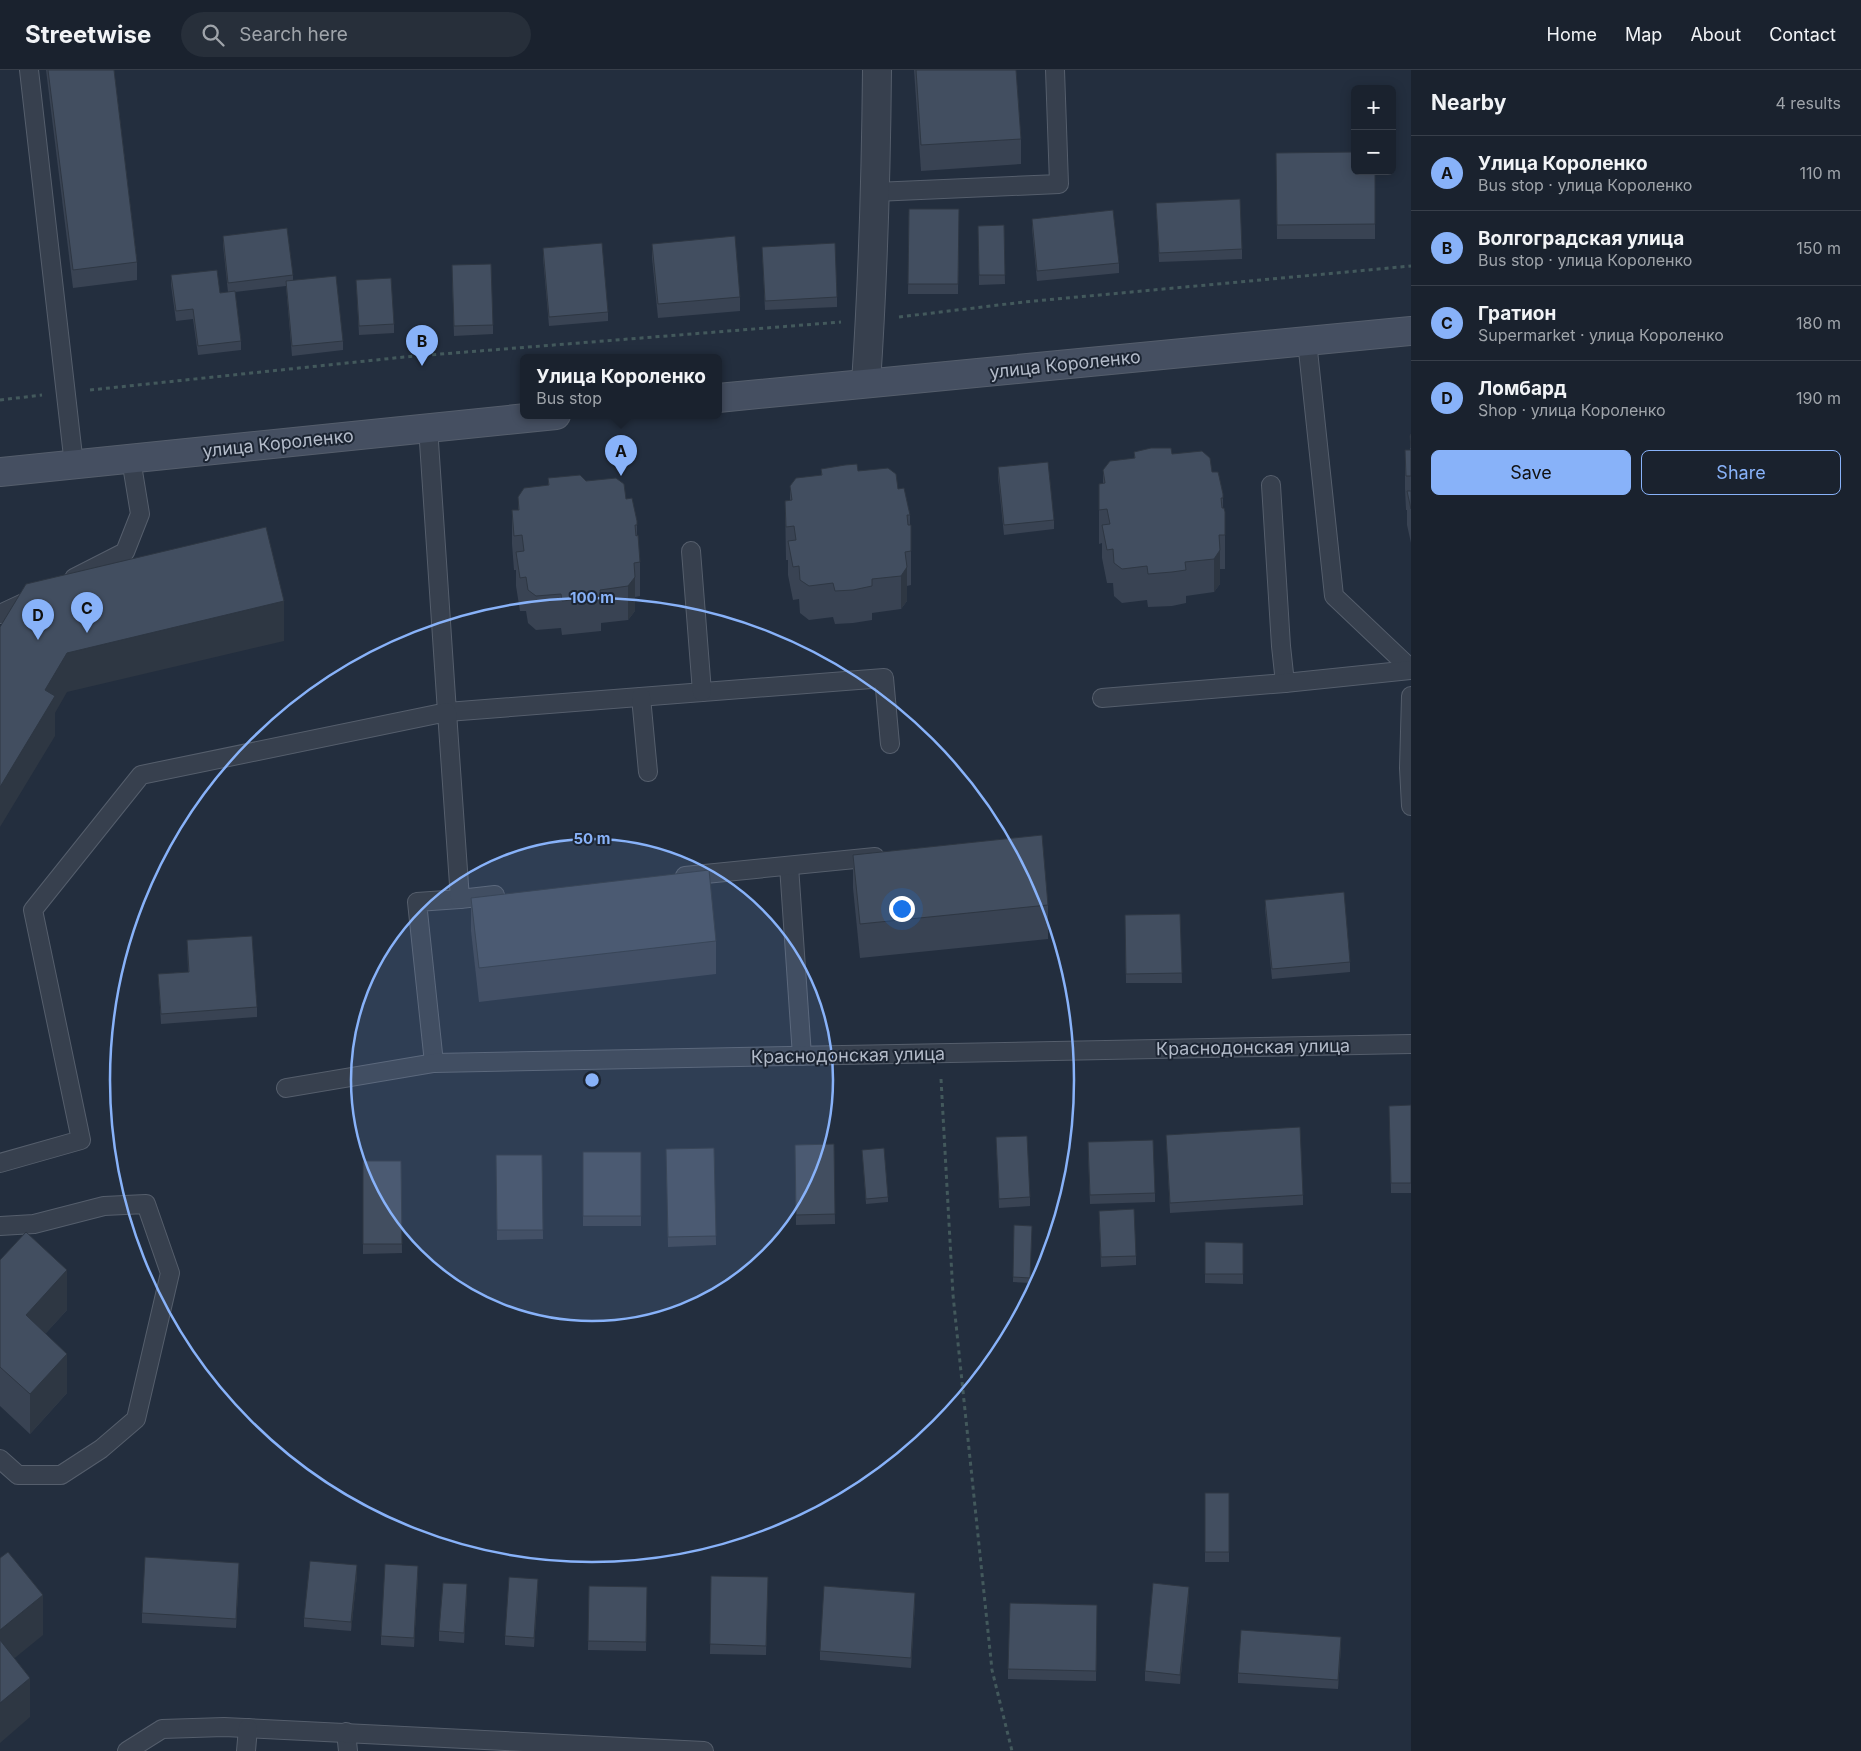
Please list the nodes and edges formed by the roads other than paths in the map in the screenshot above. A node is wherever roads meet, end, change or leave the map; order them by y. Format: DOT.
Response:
graph roads {
  1 [pos="29,70"];
  2 [pos="877,70"];
  3 [pos="1055,70"];
  4 [pos="875,192"];
  5 [pos="1411,331"];
  6 [pos="1307,341"];
  7 [pos="866,383"];
  8 [pos="722,398"];
  9 [pos="520,418"];
  10 [pos="428,427"];
  11 [pos="131,459"];
  12 [pos="74,465"];
  13 [pos="0,472"];
  14 [pos="1271,485"];
  15 [pos="691,551"];
  16 [pos="62,584"];
  17 [pos="46,592"];
  18 [pos="0,614"];
  19 [pos="1411,670"];
  20 [pos="1285,684"];
  21 [pos="702,692"];
  22 [pos="1411,696"];
  23 [pos="641,697"];
  24 [pos="1102,698"];
  25 [pos="447,712"];
  26 [pos="890,744"];
  27 [pos="648,772"];
  28 [pos="1411,806"];
  29 [pos="896,855"];
  30 [pos="789,866"];
  31 [pos="669,878"];
  32 [pos="510,894"];
  33 [pos="460,898"];
  34 [pos="1411,1044"];
  35 [pos="802,1056"];
  36 [pos="434,1063"];
  37 [pos="286,1088"];
  38 [pos="0,1163"];
  39 [pos="0,1226"];
  40 [pos="0,1459"];
  41 [pos="248,1728"];
  42 [pos="346,1732"];
  43 [pos="127,1751"];
  44 [pos="246,1751"];
  45 [pos="348,1751"];
  46 [pos="704,1751"];
  1 -- 12 [label="lane"];
  2 -- 4 [label="street"];
  3 -- 4 [label="lane"];
  4 -- 7 [label="street"];
  5 -- 6 [label="street, улица Короленко"];
  6 -- 7 [label="street, улица Короленко"];
  6 -- 19 [label="lane"];
  7 -- 8 [label="street, улица Короленко"];
  9 -- 10 [label="street, улица Короленко"];
  10 -- 11 [label="street, улица Короленко"];
  10 -- 25 [label="lane"];
  11 -- 12 [label="street, улица Короленко"];
  11 -- 16 [label="lane"];
  12 -- 13 [label="street, улица Короленко"];
  14 -- 20 [label="lane"];
  15 -- 21 [label="lane"];
  17 -- 18 [label="lane"];
  19 -- 20 [label="lane"];
  20 -- 24 [label="lane"];
  21 -- 23 [label="lane"];
  21 -- 26 [label="lane"];
  22 -- 28 [label="lane"];
  23 -- 25 [label="lane"];
  23 -- 27 [label="lane"];
  25 -- 33 [label="lane"];
  25 -- 38 [label="lane"];
  29 -- 30 [label="lane"];
  30 -- 31 [label="lane"];
  30 -- 35 [label="lane"];
  32 -- 33 [label="lane"];
  33 -- 36 [label="lane"];
  34 -- 35 [label="lane, Краснодонская улица"];
  35 -- 36 [label="lane, Краснодонская улица"];
  36 -- 37 [label="lane, Краснодонская улица"];
  39 -- 40 [label="lane"];
  41 -- 42 [label="lane"];
  41 -- 43 [label="lane"];
  41 -- 44 [label="lane"];
  42 -- 45 [label="lane"];
  42 -- 46 [label="lane"];
}
